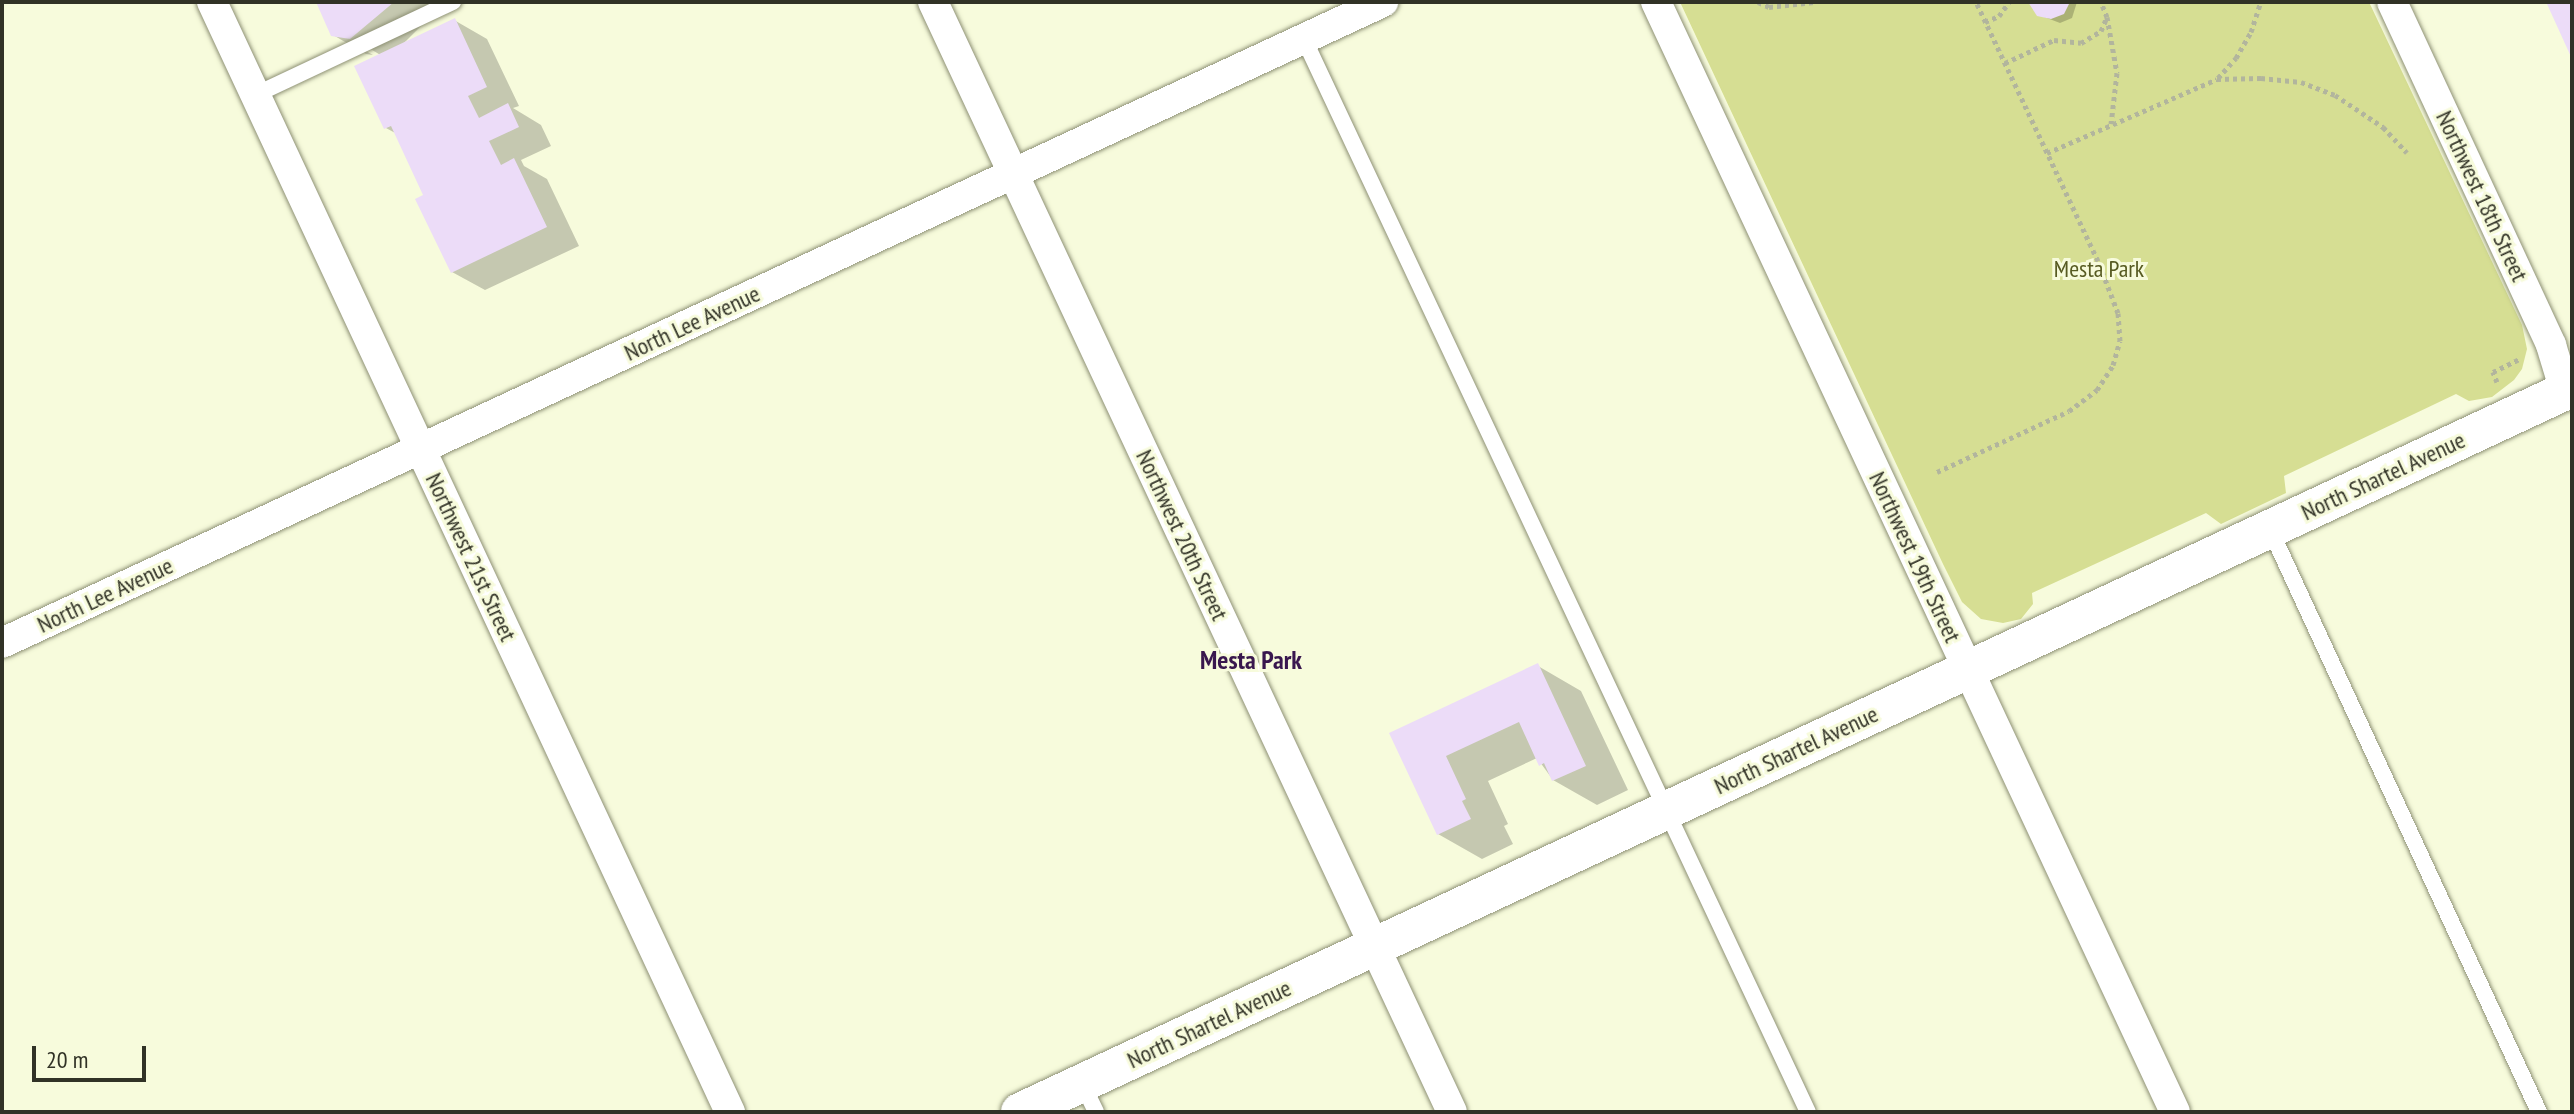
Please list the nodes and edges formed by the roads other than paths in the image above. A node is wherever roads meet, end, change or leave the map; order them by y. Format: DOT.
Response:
graph roads {
  1 [pos="212,2"];
  2 [pos="453,2"];
  3 [pos="933,2"];
  4 [pos="1383,2"];
  5 [pos="1656,2"];
  6 [pos="2392,2"];
  7 [pos="1304,39"];
  8 [pos="255,95"];
  9 [pos="1013,173"];
  10 [pos="2570,399"];
  11 [pos="420,449"];
  12 [pos="2270,529"];
  13 [pos="2,643"];
  14 [pos="1968,670"];
  15 [pos="1666,811"];
  16 [pos="1375,947"];
  17 [pos="1089,1098"];
  18 [pos="730,1112"];
  19 [pos="1020,1112"];
  20 [pos="1452,1112"];
  21 [pos="1808,1112"];
  22 [pos="2175,1112"];
  23 [pos="2539,1112"];
  1 -- 8 [label="street, Northwest 21st Street"];
  2 -- 8 [label="lane"];
  3 -- 9 [label="street, Northwest 20th Street"];
  4 -- 7 [label="street, North Lee Avenue"];
  5 -- 14 [label="street, Northwest 19th Street"];
  6 -- 10 [label="street, Northwest 18th Street"];
  7 -- 9 [label="street, North Lee Avenue"];
  7 -- 15 [label="lane"];
  8 -- 11 [label="street, Northwest 21st Street"];
  9 -- 11 [label="street, North Lee Avenue"];
  9 -- 16 [label="street, Northwest 20th Street"];
  10 -- 12 [label="street, North Shartel Avenue"];
  11 -- 13 [label="street, North Lee Avenue"];
  11 -- 18 [label="street, Northwest 21st Street"];
  12 -- 14 [label="street, North Shartel Avenue"];
  12 -- 23 [label="lane"];
  14 -- 15 [label="street, North Shartel Avenue"];
  14 -- 22 [label="street, Northwest 19th Street"];
  15 -- 16 [label="street, North Shartel Avenue"];
  15 -- 21 [label="lane"];
  16 -- 17 [label="street, North Shartel Avenue"];
  16 -- 20 [label="street, Northwest 20th Street"];
  17 -- 19 [label="street, North Shartel Avenue"];
}
